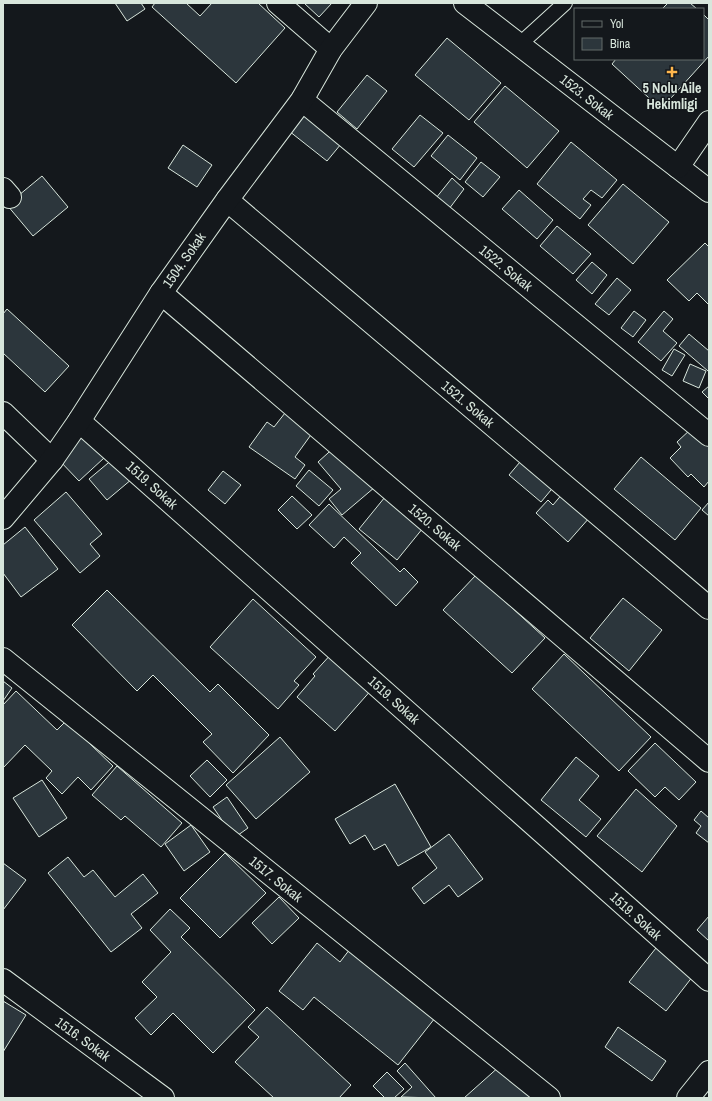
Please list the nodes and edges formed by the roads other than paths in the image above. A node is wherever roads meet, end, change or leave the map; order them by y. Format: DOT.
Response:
graph roads {
  1 [pos="278,3"];
  2 [pos="366,3"];
  3 [pos="465,3"];
  4 [pos="565,3"];
  5 [pos="519,45"];
  6 [pos="332,49"];
  7 [pos="302,100"];
  8 [pos="709,122"];
  9 [pos="678,167"];
  10 [pos="709,191"];
  11 [pos="227,200"];
  12 [pos="161,293"];
  13 [pos="3,413"];
  14 [pos="80,421"];
  15 [pos="709,435"];
  16 [pos="52,460"];
  17 [pos="3,518"];
  18 [pos="709,608"];
  19 [pos="3,660"];
  20 [pos="709,761"];
  21 [pos="3,980"];
  22 [pos="709,980"];
  23 [pos="709,1072"];
  24 [pos="163,1098"];
  25 [pos="549,1098"];
  26 [pos="688,1098"];
  1 -- 6 [label="street"];
  2 -- 6 [label="street, 1504. Sokak"];
  3 -- 5 [label="street, 1523. Sokak"];
  4 -- 5 [label="lane"];
  5 -- 9 [label="street, 1523. Sokak"];
  6 -- 7 [label="street, 1504. Sokak"];
  7 -- 11 [label="street, 1504. Sokak"];
  7 -- 15 [label="street, 1522. Sokak"];
  8 -- 9 [label="street"];
  9 -- 10 [label="street, 1523. Sokak"];
  11 -- 12 [label="street, 1504. Sokak"];
  11 -- 18 [label="street, 1521. Sokak"];
  12 -- 14 [label="street, 1504. Sokak"];
  12 -- 20 [label="street, 1520. Sokak"];
  13 -- 16 [label="street"];
  14 -- 16 [label="street, 1504. Sokak"];
  14 -- 22 [label="street, 1519. Sokak"];
  16 -- 17 [label="street, 1504. Sokak"];
  19 -- 25 [label="street, 1517. Sokak"];
  21 -- 24 [label="street, 1516. Sokak"];
  23 -- 26 [label="street"];
}
